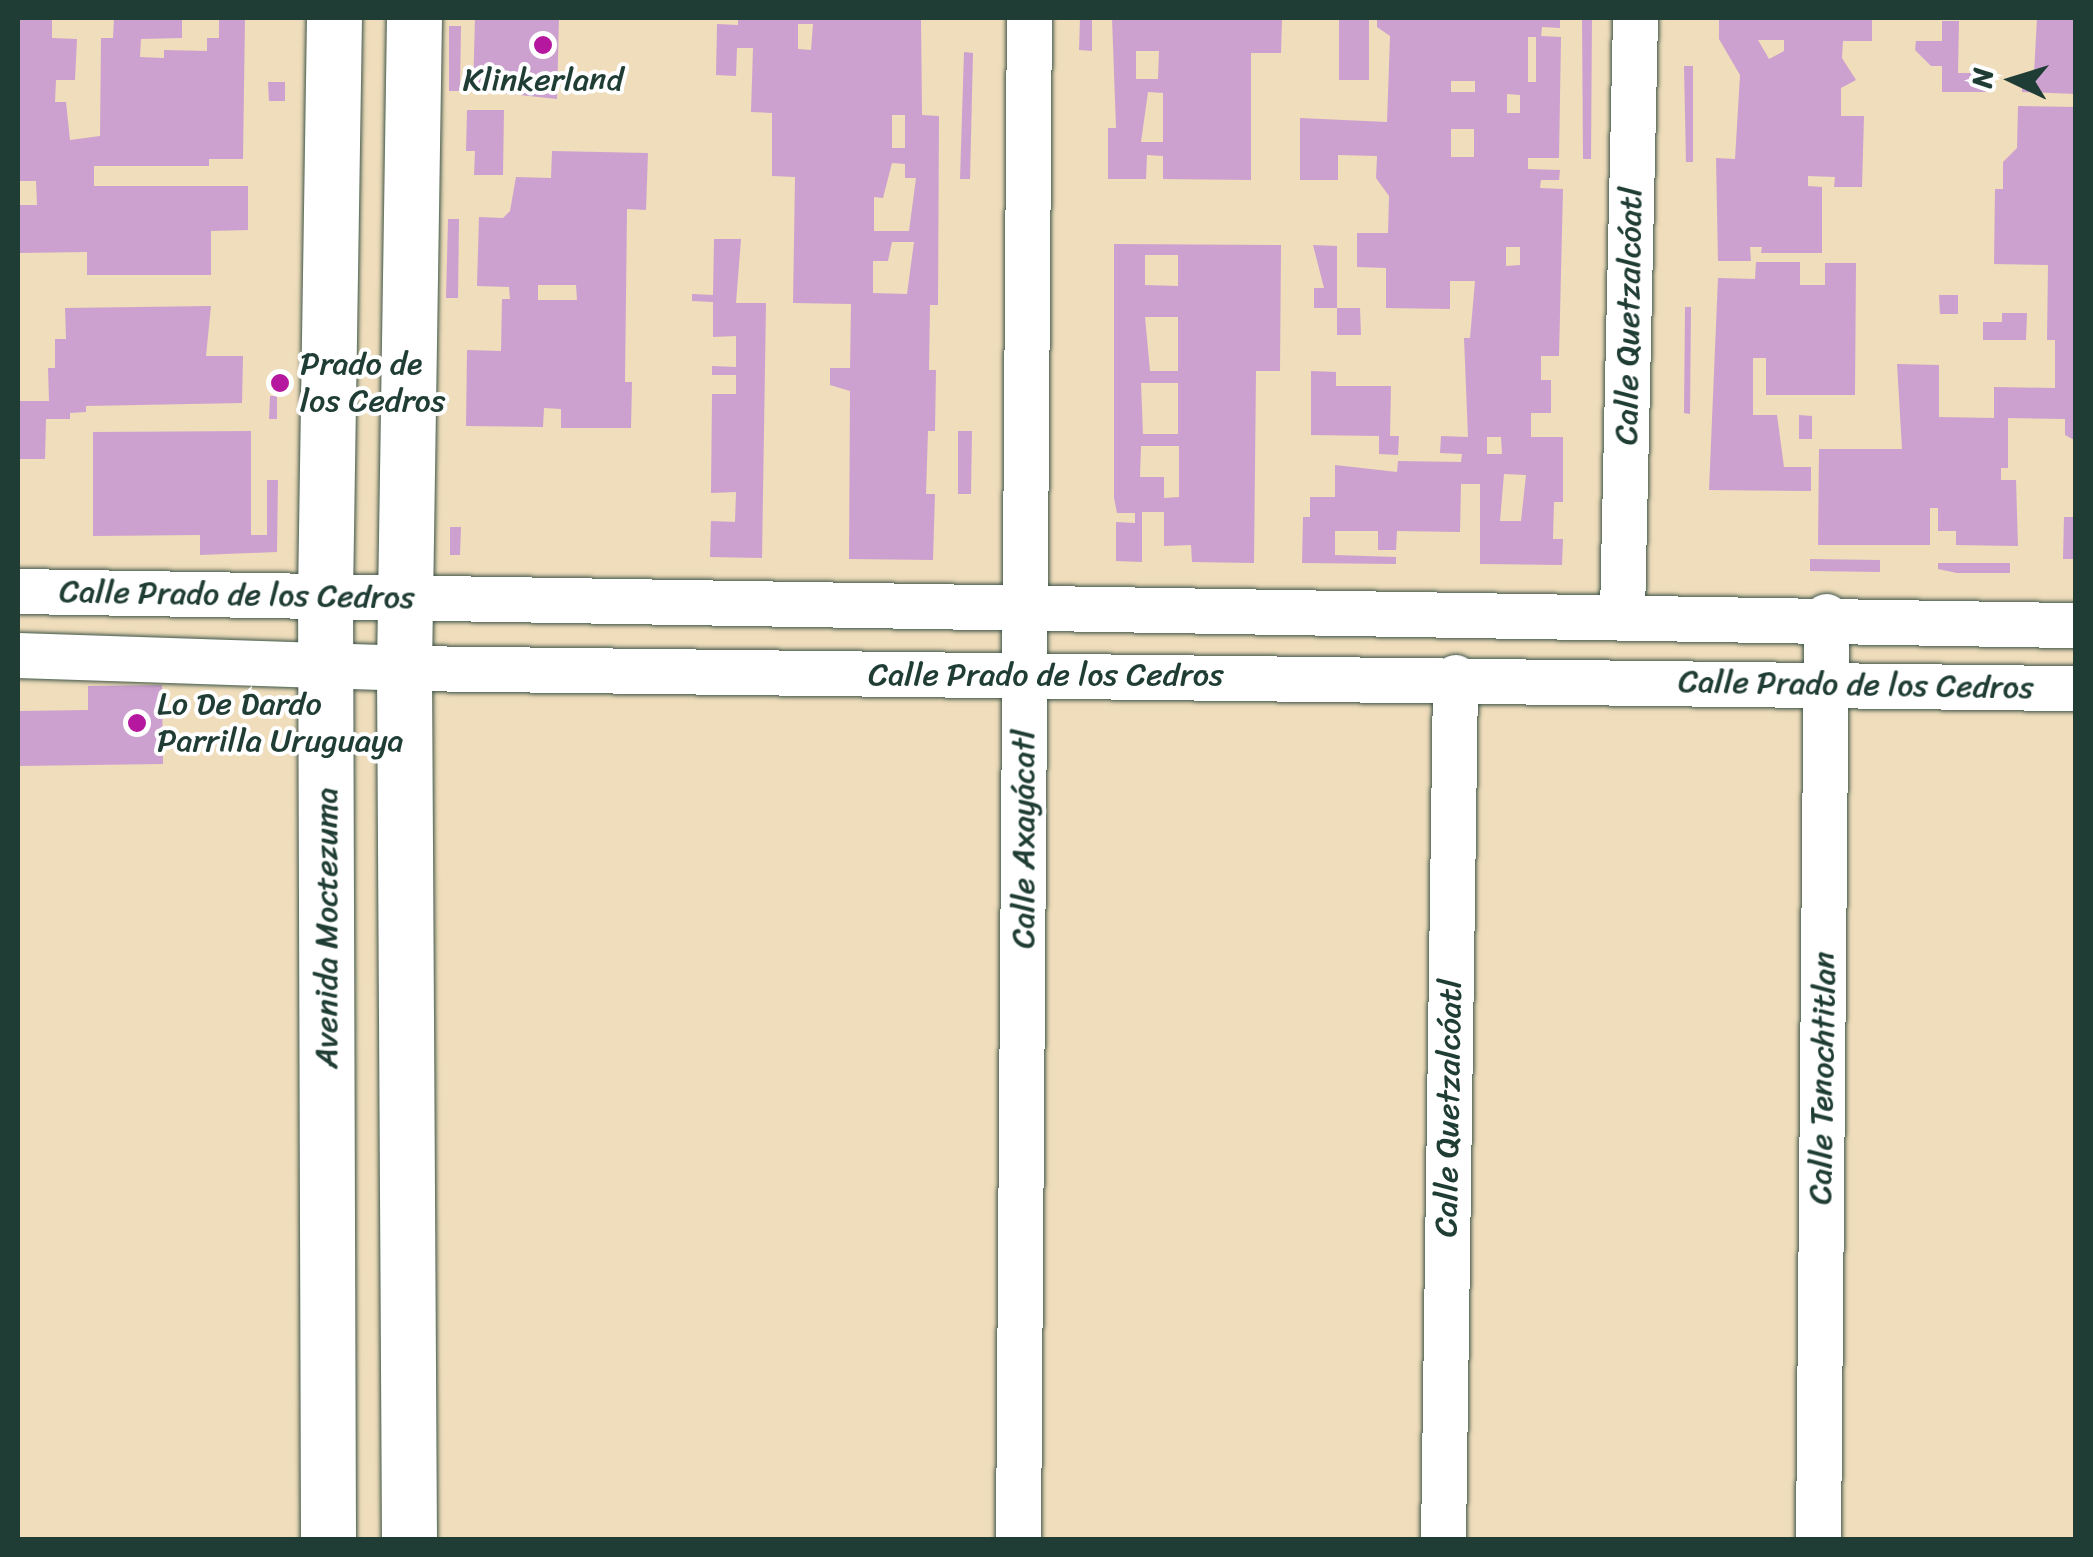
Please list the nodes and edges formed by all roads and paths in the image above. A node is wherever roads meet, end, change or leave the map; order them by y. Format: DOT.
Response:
graph roads {
  1 [pos="334,18"];
  2 [pos="414,18"];
  3 [pos="1029,18"];
  4 [pos="1635,18"];
  5 [pos="18,590"];
  6 [pos="325,596"];
  7 [pos="405,599"];
  8 [pos="1026,603"];
  9 [pos="1622,614"];
  10 [pos="1826,616"];
  11 [pos="2076,624"];
  12 [pos="18,655"];
  13 [pos="326,664"];
  14 [pos="404,668"];
  15 [pos="1025,675"];
  16 [pos="1455,677"];
  17 [pos="1827,686"];
  18 [pos="2076,688"];
  19 [pos="328,1540"];
  20 [pos="409,1540"];
  21 [pos="1018,1540"];
  22 [pos="1444,1540"];
  23 [pos="1818,1540"];
  1 -- 6 [label="street, Avenida Moctezuma"];
  2 -- 7 [label="street"];
  3 -- 8 [label="street, Calle Axayácatl"];
  4 -- 9 [label="street, Calle Quetzalcóatl"];
  5 -- 6 [label="street, Calle Prado de los Cedros"];
  6 -- 7 [label="street, Calle Prado de los Cedros"];
  6 -- 13 [label="street, Avenida Moctezuma"];
  7 -- 8 [label="street, Calle Prado de los Cedros"];
  7 -- 14 [label="street"];
  8 -- 9 [label="street, Calle Prado de los Cedros"];
  8 -- 15 [label="street, Calle Axayácatl"];
  9 -- 10 [label="street, Calle Prado de los Cedros"];
  10 -- 11 [label="street, Calle Prado de los Cedros"];
  10 -- 17 [label="street, Calle Tenochtitlan"];
  12 -- 13 [label="street, Calle Prado de los Cedros"];
  13 -- 14 [label="street, Calle Prado de los Cedros"];
  13 -- 19 [label="street, Avenida Moctezuma"];
  14 -- 15 [label="street, Calle Prado de los Cedros"];
  14 -- 20 [label="street"];
  15 -- 16 [label="street, Calle Prado de los Cedros"];
  15 -- 21 [label="street, Calle Axayácatl"];
  16 -- 17 [label="street, Calle Prado de los Cedros"];
  16 -- 22 [label="street, Calle Quetzalcóatl"];
  17 -- 18 [label="street, Calle Prado de los Cedros"];
  17 -- 23 [label="street, Calle Tenochtitlan"];
}
